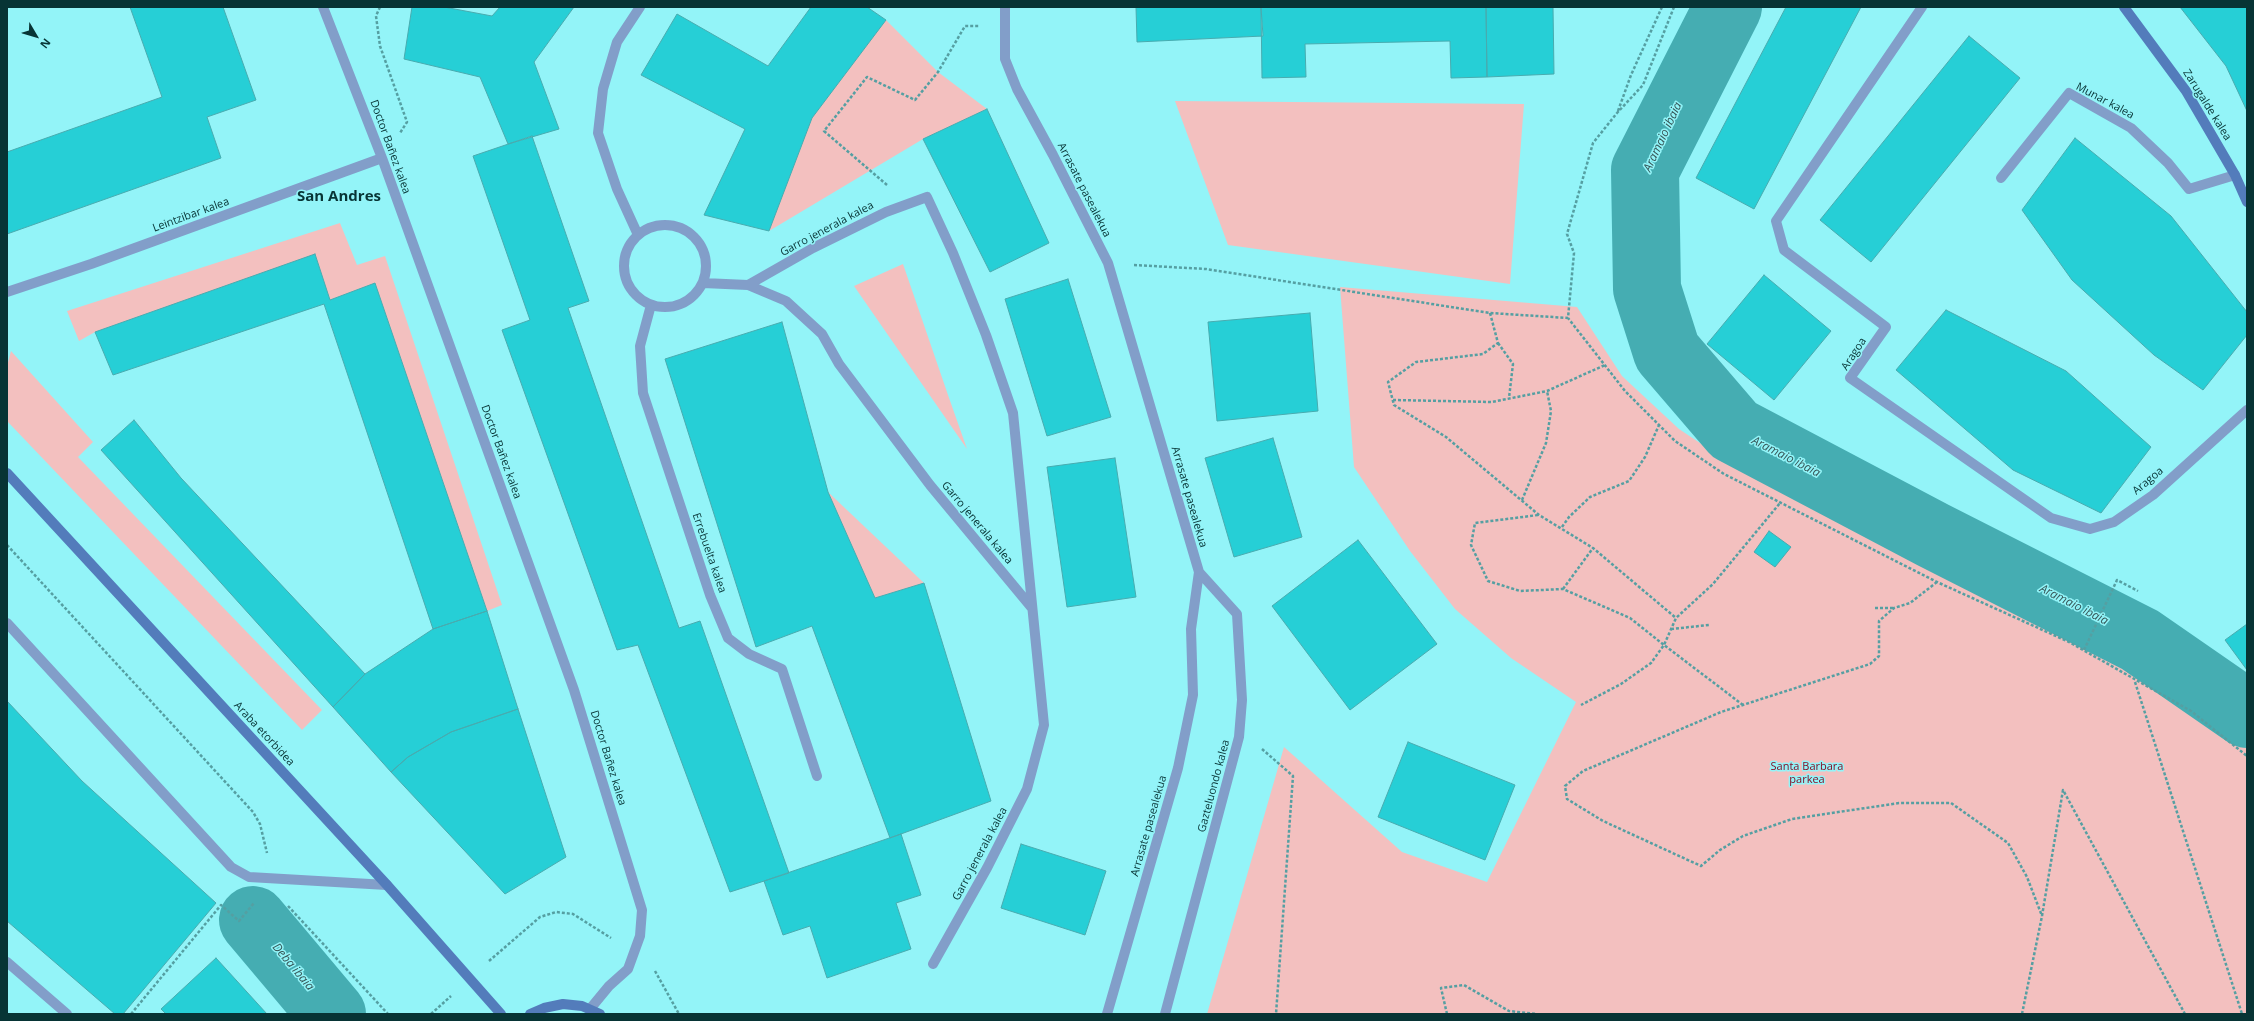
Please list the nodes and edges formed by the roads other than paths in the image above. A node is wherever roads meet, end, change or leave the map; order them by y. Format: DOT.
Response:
graph roads {
  1 [pos="323,7"];
  2 [pos="640,7"];
  3 [pos="1005,7"];
  4 [pos="1922,7"];
  5 [pos="2124,7"];
  6 [pos="382,158"];
  7 [pos="2235,174"];
  8 [pos="2001,178"];
  9 [pos="2247,202"];
  10 [pos="638,235"];
  11 [pos="704,283"];
  12 [pos="748,285"];
  13 [pos="7,292"];
  14 [pos="651,305"];
  15 [pos="2247,410"];
  16 [pos="7,473"];
  17 [pos="1199,572"];
  18 [pos="1032,608"];
  19 [pos="7,623"];
  20 [pos="817,776"];
  21 [pos="387,885"];
  22 [pos="7,962"];
  23 [pos="933,964"];
  24 [pos="590,1009"];
  25 [pos="66,1014"];
  26 [pos="501,1014"];
  27 [pos="530,1014"];
  28 [pos="600,1014"];
  29 [pos="1107,1014"];
  30 [pos="1164,1014"];
  1 -- 6 [label="street, Doctor Bañez kalea"];
  2 -- 10 [label="street"];
  3 -- 17 [label="street, Arrasate pasealekua"];
  4 -- 15 [label="street, Aragoa"];
  5 -- 7 [label="street, Zarugalde kalea"];
  6 -- 13 [label="street, Leintzibar kalea"];
  6 -- 24 [label="street, Doctor Bañez kalea"];
  7 -- 8 [label="street, Munar kalea"];
  7 -- 9 [label="street, Zarugalde kalea"];
  10 -- 11 [label="street"];
  10 -- 14 [label="street"];
  11 -- 12 [label="street"];
  11 -- 14 [label="street"];
  12 -- 18 [label="street, Garro jenerala kalea"];
  12 -- 18 [label="street, Garro jenerala kalea"];
  14 -- 20 [label="street, Errebuelta kalea"];
  16 -- 21 [label="street, Araba etorbidea"];
  17 -- 29 [label="street, Arrasate pasealekua"];
  17 -- 30 [label="street, Gazteluondo kalea"];
  18 -- 23 [label="street, Garro jenerala kalea"];
  19 -- 21 [label="street"];
  21 -- 26 [label="street, Araba etorbidea"];
  22 -- 25 [label="street"];
  24 -- 27 [label="street"];
  24 -- 28 [label="street"];
}
